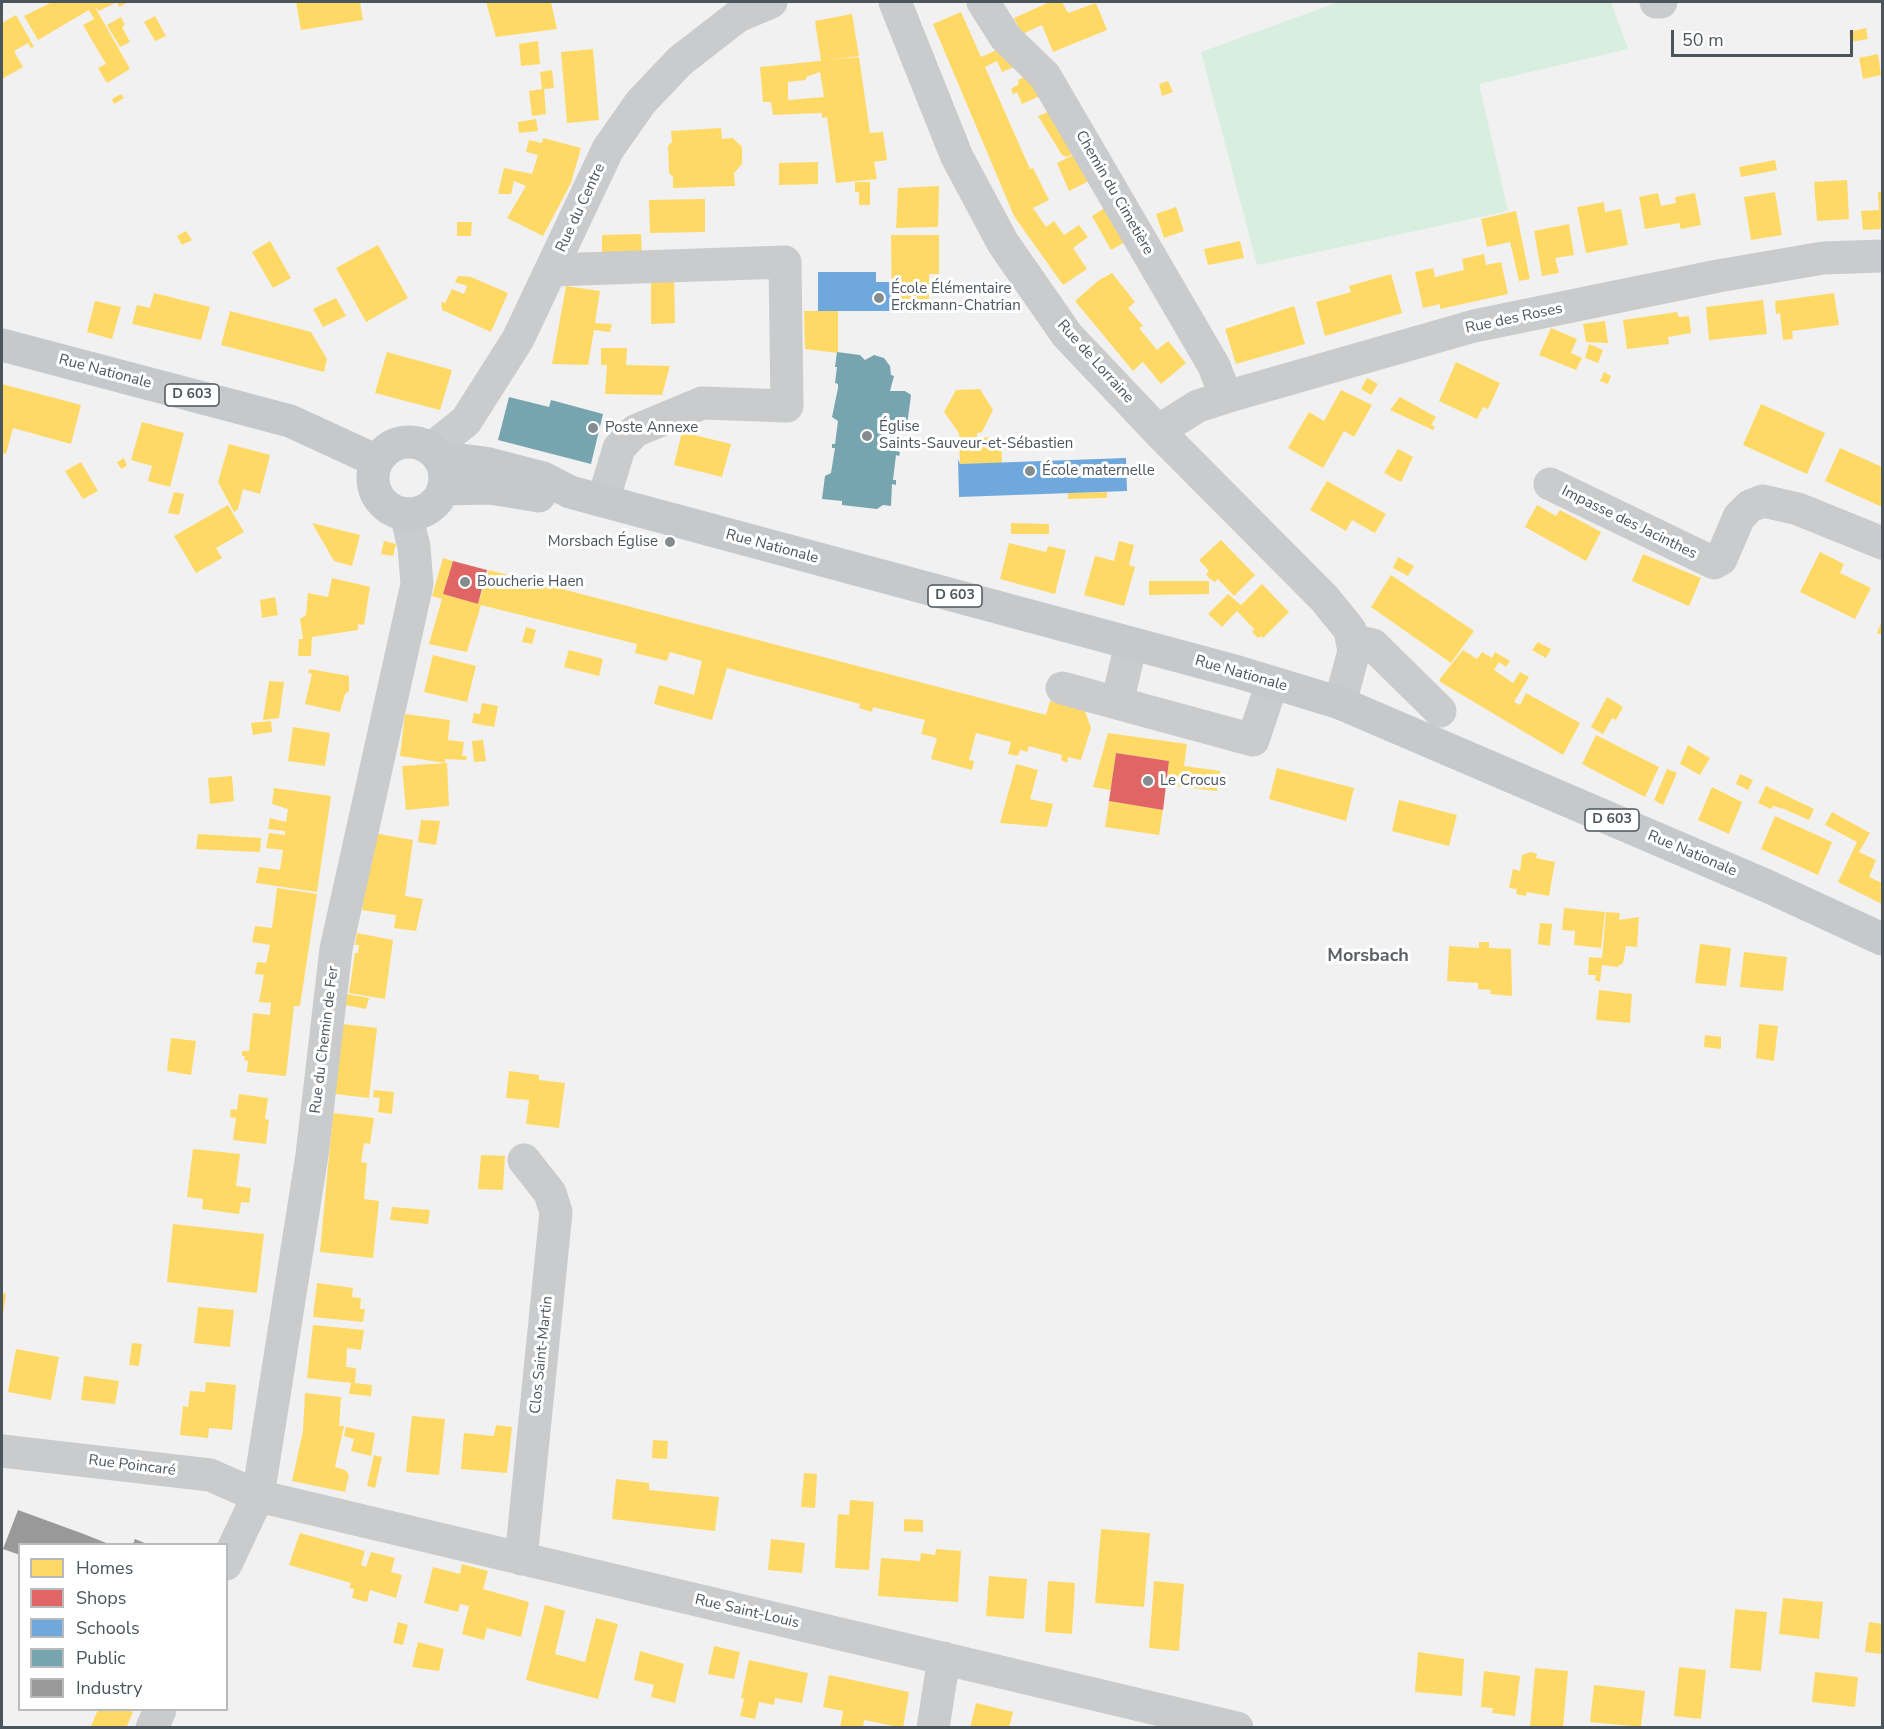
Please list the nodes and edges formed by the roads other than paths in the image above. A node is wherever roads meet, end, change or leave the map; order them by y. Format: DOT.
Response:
graph roads {
  1 [pos="771,2"];
  2 [pos="895,2"];
  3 [pos="983,2"];
  4 [pos="1656,2"];
  5 [pos="1661,2"];
  6 [pos="1882,256"];
  7 [pos="552,270"];
  8 [pos="2,345"];
  9 [pos="1226,397"];
  10 [pos="466,421"];
  11 [pos="1158,431"];
  12 [pos="435,453"];
  13 [pos="377,461"];
  14 [pos="485,463"];
  15 [pos="1550,484"];
  16 [pos="443,489"];
  17 [pos="570,492"];
  18 [pos="603,501"];
  19 [pos="406,514"];
  20 [pos="1882,543"];
  21 [pos="1352,640"];
  22 [pos="1131,644"];
  23 [pos="1272,682"];
  24 [pos="1062,688"];
  25 [pos="1117,703"];
  26 [pos="1340,703"];
  27 [pos="1440,711"];
  28 [pos="1882,939"];
  29 [pos="524,1160"];
  30 [pos="2,1451"];
  31 [pos="258,1497"];
  32 [pos="521,1559"];
  33 [pos="228,1560"];
  34 [pos="944,1658"];
  35 [pos="160,1711"];
  36 [pos="152,1728"];
  37 [pos="933,1728"];
  38 [pos="1237,1728"];
  1 -- 7 [label="street, Rue du Centre"];
  2 -- 11 [label="street, Rue de Lorraine"];
  3 -- 9 [label="street, Chemin du Cimetière"];
  4 -- 5 [label="street"];
  6 -- 9 [label="street, Rue des Roses"];
  7 -- 10 [label="street, Rue du Centre"];
  7 -- 18 [label="street"];
  8 -- 13 [label="main road, Rue Nationale / D 603"];
  9 -- 11 [label="street, Rue des Roses"];
  10 -- 12 [label="street, Rue du Centre"];
  10 -- 14 [label="street"];
  11 -- 21 [label="street, Rue de Lorraine"];
  12 -- 13 [label="main road"];
  12 -- 14 [label="main road, Rue Nationale / D 603"];
  12 -- 16 [label="main road"];
  13 -- 19 [label="main road"];
  14 -- 17 [label="main road, Rue Nationale / D 603"];
  15 -- 20 [label="street, Impasse des Jacinthes"];
  16 -- 17 [label="main road, Rue Nationale / D 603"];
  16 -- 19 [label="main road"];
  17 -- 18 [label="main road, Rue Nationale / D 603"];
  18 -- 22 [label="main road, Rue Nationale / D 603"];
  19 -- 31 [label="street, Rue du Chemin de Fer"];
  21 -- 26 [label="street"];
  21 -- 27 [label="street"];
  22 -- 23 [label="main road, Rue Nationale / D 603"];
  22 -- 25 [label="street"];
  23 -- 25 [label="street"];
  23 -- 26 [label="main road, Rue Nationale / D 603"];
  24 -- 25 [label="street"];
  26 -- 28 [label="main road, Rue Nationale / D 603"];
  29 -- 32 [label="street, Clos Saint-Martin"];
  30 -- 31 [label="street, Rue Poincaré"];
  31 -- 32 [label="street, Rue Saint-Louis"];
  31 -- 33 [label="street, Rue du Chemin de Fer"];
  32 -- 34 [label="street, Rue Saint-Louis"];
  34 -- 37 [label="street"];
  34 -- 38 [label="street, Rue Saint-Louis"];
  35 -- 36 [label="street"];
}
